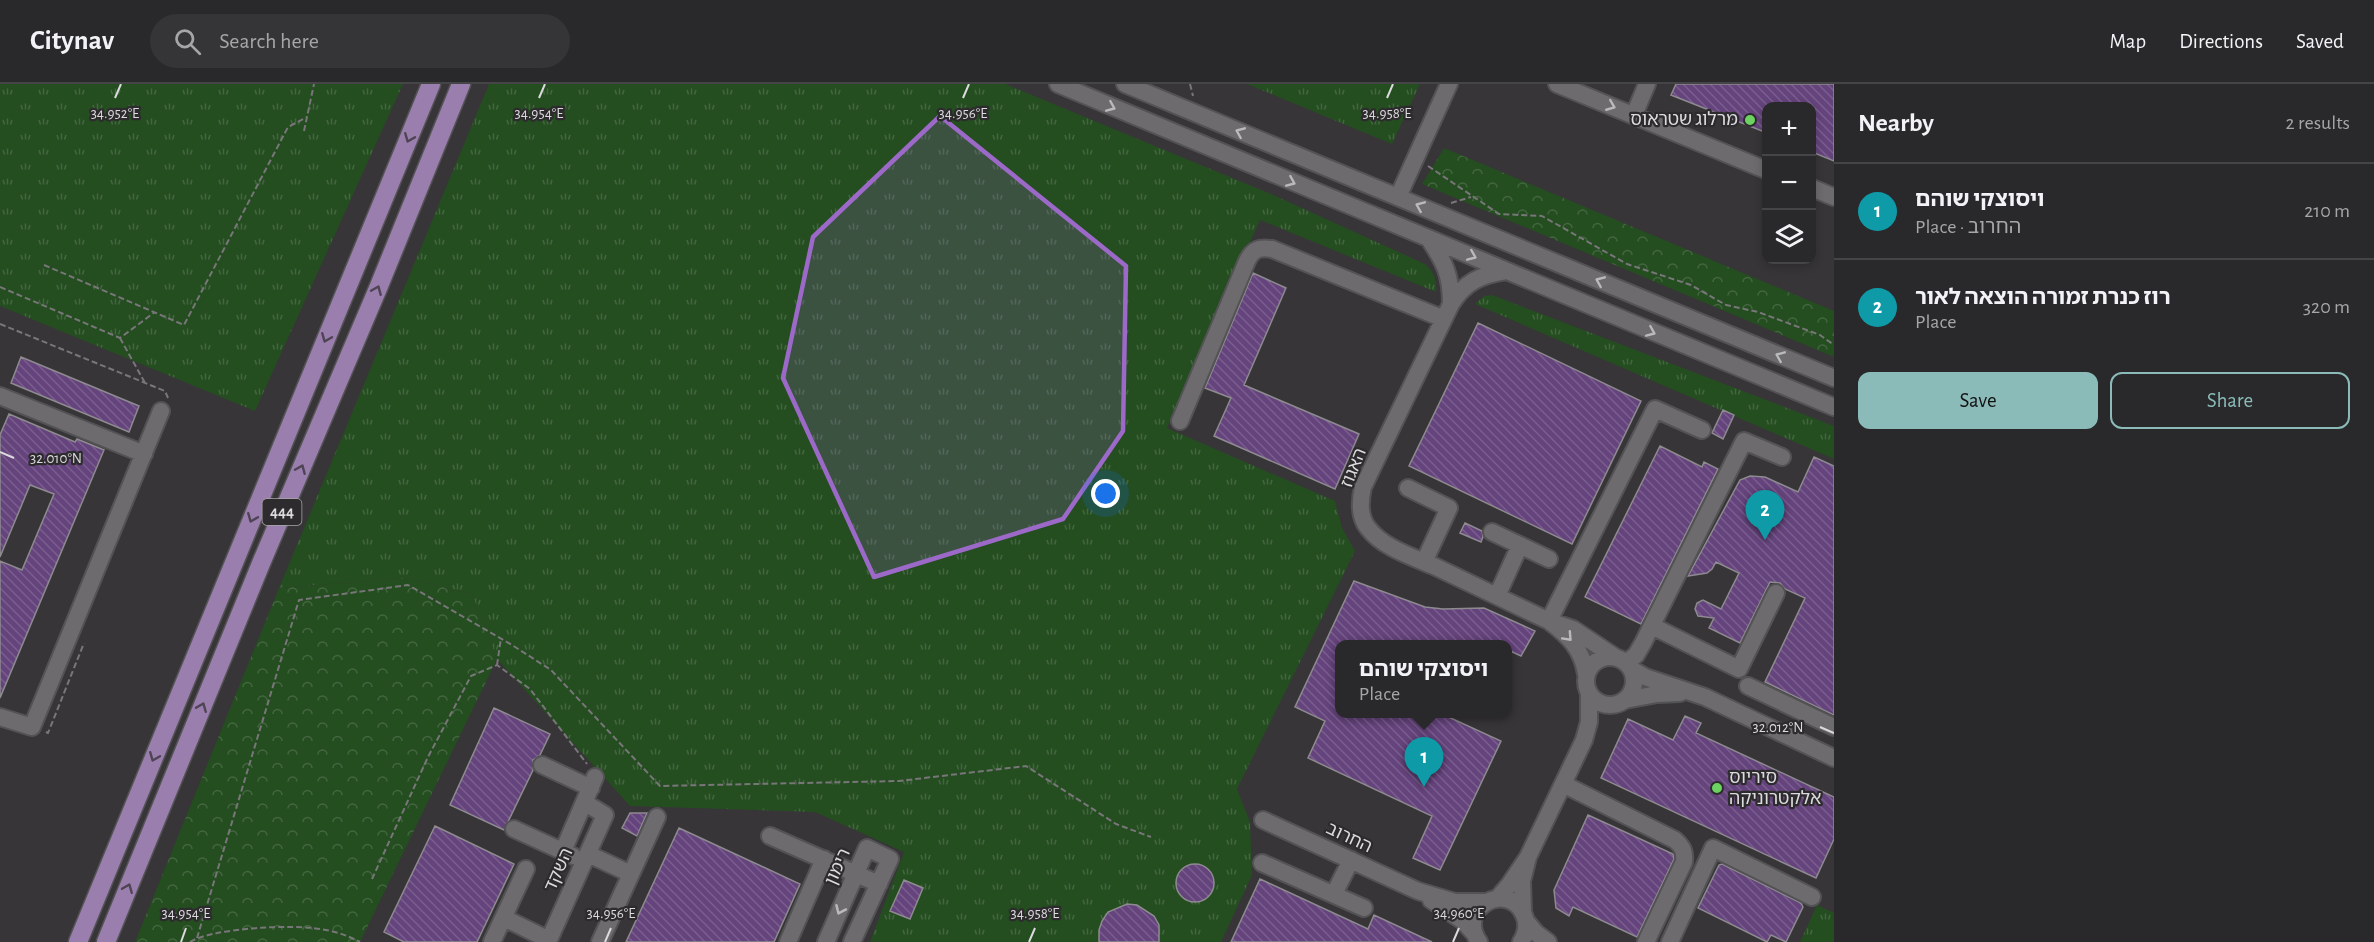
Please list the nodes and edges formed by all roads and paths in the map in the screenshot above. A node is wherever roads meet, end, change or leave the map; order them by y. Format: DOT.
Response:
graph roads {
  1 [pos="314,84"];
  2 [pos="431,84"];
  3 [pos="461,84"];
  4 [pos="1058,84"];
  5 [pos="1125,84"];
  6 [pos="1449,84"];
  7 [pos="1557,84"];
  8 [pos="1647,84"];
  9 [pos="1634,115"];
  10 [pos="307,117"];
  11 [pos="304,131"];
  12 [pos="1415,158"];
  13 [pos="1762,168"];
  14 [pos="1816,190"];
  15 [pos="1398,197"];
  16 [pos="1834,197"];
  17 [pos="1429,238"];
  18 [pos="44,265"];
  19 [pos="1506,271"];
  20 [pos="0,287"];
  21 [pos="155,312"];
  22 [pos="1448,312"];
  23 [pos="0,324"];
  24 [pos="120,338"];
  25 [pos="1834,345"];
  26 [pos="1834,378"];
  27 [pos="145,383"];
  28 [pos="165,391"];
  29 [pos="0,396"];
  30 [pos="1834,407"];
  31 [pos="161,411"];
  32 [pos="1180,421"];
  33 [pos="1702,430"];
  34 [pos="144,454"];
  35 [pos="1782,457"];
  36 [pos="1408,488"];
  37 [pos="1492,532"];
  38 [pos="1520,545"];
  39 [pos="1549,559"];
  40 [pos="1424,562"];
  41 [pos="1776,593"];
  42 [pos="1497,596"];
  43 [pos="1549,621"];
  44 [pos="1652,626"];
  45 [pos="501,638"];
  46 [pos="1624,663"];
  47 [pos="497,665"];
  48 [pos="1586,674"];
  49 [pos="1749,686"];
  50 [pos="1690,693"];
  51 [pos="1589,694"];
  52 [pos="1620,703"];
  53 [pos="0,717"];
  54 [pos="1834,727"];
  55 [pos="1584,740"];
  56 [pos="1834,758"];
  57 [pos="542,765"];
  58 [pos="1563,784"];
  59 [pos="590,789"];
  60 [pos="657,817"];
  61 [pos="1263,820"];
  62 [pos="514,828"];
  63 [pos="770,836"];
  64 [pos="1151,837"];
  65 [pos="563,851"];
  66 [pos="586,857"];
  67 [pos="1528,857"];
  68 [pos="824,859"];
  69 [pos="1351,860"];
  70 [pos="1262,863"];
  71 [pos="526,869"];
  72 [pos="856,873"];
  73 [pos="631,874"];
  74 [pos="372,879"];
  75 [pos="879,884"];
  76 [pos="1418,891"];
  77 [pos="1334,894"];
  78 [pos="1812,897"];
  79 [pos="1491,901"];
  80 [pos="1364,908"];
  81 [pos="1525,917"];
  82 [pos="504,918"];
  83 [pos="197,938"];
  84 [pos="1475,938"];
  85 [pos="549,941"];
  86 [pos="78,942"];
  87 [pos="106,942"];
  88 [pos="190,942"];
  89 [pos="360,942"];
  90 [pos="492,942"];
  91 [pos="600,942"];
  92 [pos="788,942"];
  93 [pos="826,942"];
  94 [pos="852,942"];
  95 [pos="1521,942"];
  96 [pos="1548,942"];
  97 [pos="1646,942"];
  98 [pos="1670,942"];
  1 -- 10 [label="path"];
  2 -- 86 [label="main road, 444, one-way"];
  87 -- 3 [label="main road, 444, one-way"];
  4 -- 17 [label="street, one-way"];
  15 -- 5 [label="street, one-way"];
  6 -- 12 [label="street"];
  7 -- 9 [label="street, one-way"];
  8 -- 9 [label="street"];
  9 -- 13 [label="street"];
  10 -- 11 [label="path"];
  10 -- 21 [label="path"];
  12 -- 15 [label="street"];
  12 -- 25 [label="path"];
  14 -- 16 [label="street"];
  26 -- 15 [label="street, one-way"];
  17 -- 19 [label="street, one-way"];
  17 -- 22 [label="street"];
  18 -- 21 [label="path"];
  19 -- 22 [label="street"];
  19 -- 30 [label="street, one-way"];
  20 -- 24 [label="path"];
  21 -- 24 [label="path"];
  22 -- 32 [label="street"];
  22 -- 40 [label="street, האגוז"];
  23 -- 27 [label="path"];
  24 -- 27 [label="path"];
  27 -- 28 [label="path"];
  29 -- 34 [label="street"];
  31 -- 34 [label="street"];
  33 -- 43 [label="street"];
  34 -- 53 [label="street"];
  35 -- 44 [label="street"];
  36 -- 40 [label="street"];
  37 -- 38 [label="street"];
  38 -- 39 [label="street"];
  38 -- 42 [label="street"];
  40 -- 42 [label="street, האגוז"];
  41 -- 44 [label="street"];
  42 -- 43 [label="street, האגוז"];
  43 -- 46 [label="street, האגוז"];
  43 -- 48 [label="street, האגוז, one-way"];
  44 -- 46 [label="street"];
  45 -- 47 [label="path"];
  45 -- 64 [label="path"];
  45 -- 83 [label="path"];
  46 -- 48 [label="street"];
  46 -- 50 [label="street, האגוז"];
  46 -- 52 [label="street"];
  47 -- 59 [label="path"];
  47 -- 74 [label="path"];
  48 -- 51 [label="street"];
  49 -- 54 [label="street"];
  50 -- 52 [label="street, האגוז"];
  50 -- 56 [label="street, האגוז"];
  51 -- 52 [label="street"];
  51 -- 55 [label="street"];
  52 -- 55 [label="street"];
  55 -- 58 [label="street"];
  57 -- 59 [label="street"];
  58 -- 67 [label="street"];
  58 -- 97 [label="street"];
  59 -- 65 [label="street"];
  59 -- 66 [label="street, השקד"];
  60 -- 73 [label="street"];
  61 -- 69 [label="street, החרוב"];
  62 -- 65 [label="street"];
  63 -- 68 [label="street"];
  65 -- 66 [label="street"];
  66 -- 73 [label="street"];
  66 -- 85 [label="street, השקד"];
  67 -- 79 [label="street"];
  67 -- 81 [label="street"];
  68 -- 72 [label="street"];
  68 -- 92 [label="street"];
  69 -- 76 [label="street, החרוב"];
  69 -- 77 [label="street"];
  70 -- 77 [label="street"];
  71 -- 82 [label="street"];
  72 -- 75 [label="street"];
  72 -- 75 [label="street, רימון"];
  72 -- 93 [label="street, רימון, one-way"];
  73 -- 91 [label="street"];
  75 -- 94 [label="street, רימון"];
  76 -- 79 [label="street, החרוב"];
  76 -- 84 [label="street, החרוב"];
  77 -- 80 [label="street"];
  78 -- 98 [label="street"];
  79 -- 81 [label="street"];
  79 -- 84 [label="street"];
  81 -- 95 [label="street"];
  81 -- 96 [label="street"];
  82 -- 85 [label="street"];
  82 -- 90 [label="street"];
  83 -- 88 [label="path"];
  83 -- 89 [label="path"];
}
